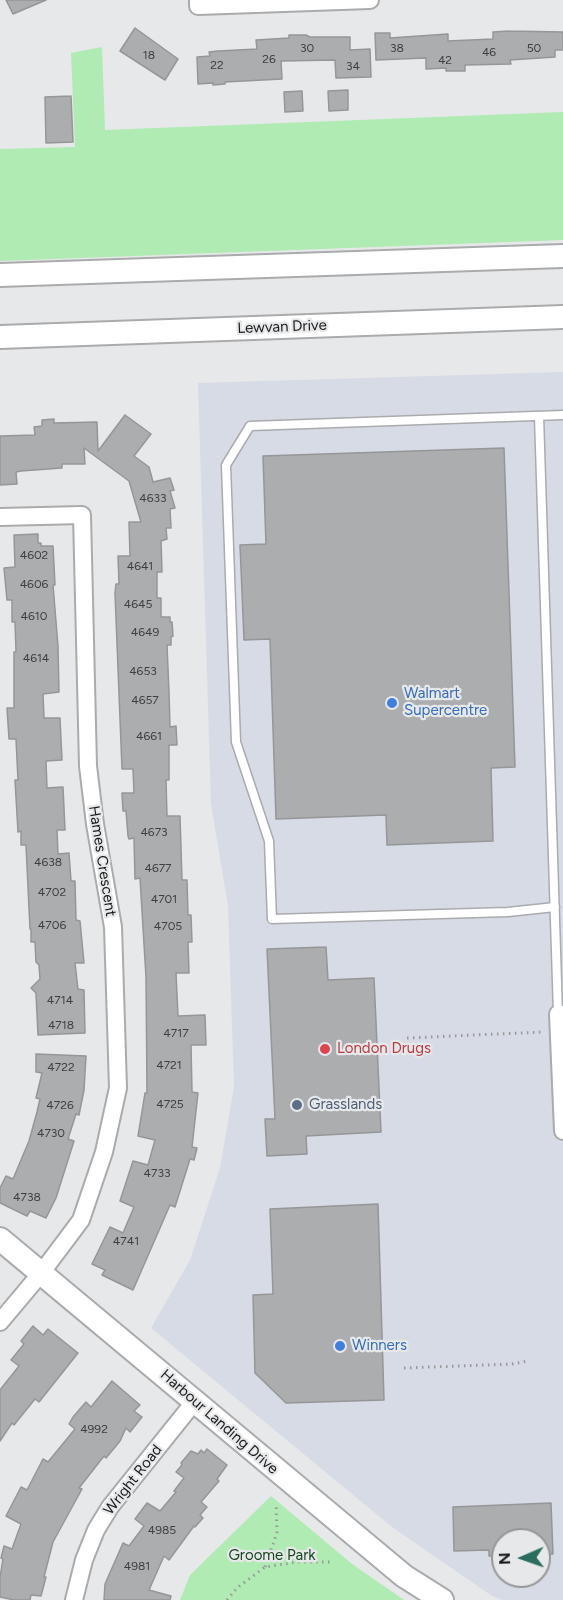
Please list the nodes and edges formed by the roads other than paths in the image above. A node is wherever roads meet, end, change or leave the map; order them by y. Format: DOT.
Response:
graph roads {
  1 [pos="198,0"];
  2 [pos="370,0"];
  3 [pos="563,256"];
  4 [pos="84,271"];
  5 [pos="0,275"];
  6 [pos="0,282"];
  7 [pos="561,317"];
  8 [pos="0,337"];
  9 [pos="563,415"];
  10 [pos="539,416"];
  11 [pos="0,517"];
  12 [pos="555,907"];
  13 [pos="561,1014"];
  14 [pos="563,1131"];
  15 [pos="0,1239"];
  16 [pos="42,1272"];
  17 [pos="0,1322"];
  18 [pos="195,1401"];
  19 [pos="74,1600"];
  20 [pos="442,1600"];
  1 -- 2 [label="street"];
  3 -- 4 [label="main road"];
  4 -- 5 [label="main road"];
  4 -- 6 [label="main road"];
  7 -- 8 [label="main road, Lewvan Drive"];
  9 -- 10 [label="lane"];
  10 -- 12 [label="lane"];
  10 -- 12 [label="lane"];
  11 -- 16 [label="street, Hames Crescent"];
  12 -- 13 [label="lane"];
  13 -- 14 [label="street"];
  15 -- 16 [label="main road, Harbour Landing Drive"];
  16 -- 17 [label="street"];
  16 -- 18 [label="main road, Harbour Landing Drive"];
  18 -- 19 [label="street, Wright Road"];
  18 -- 20 [label="main road, Harbour Landing Drive"];
}
